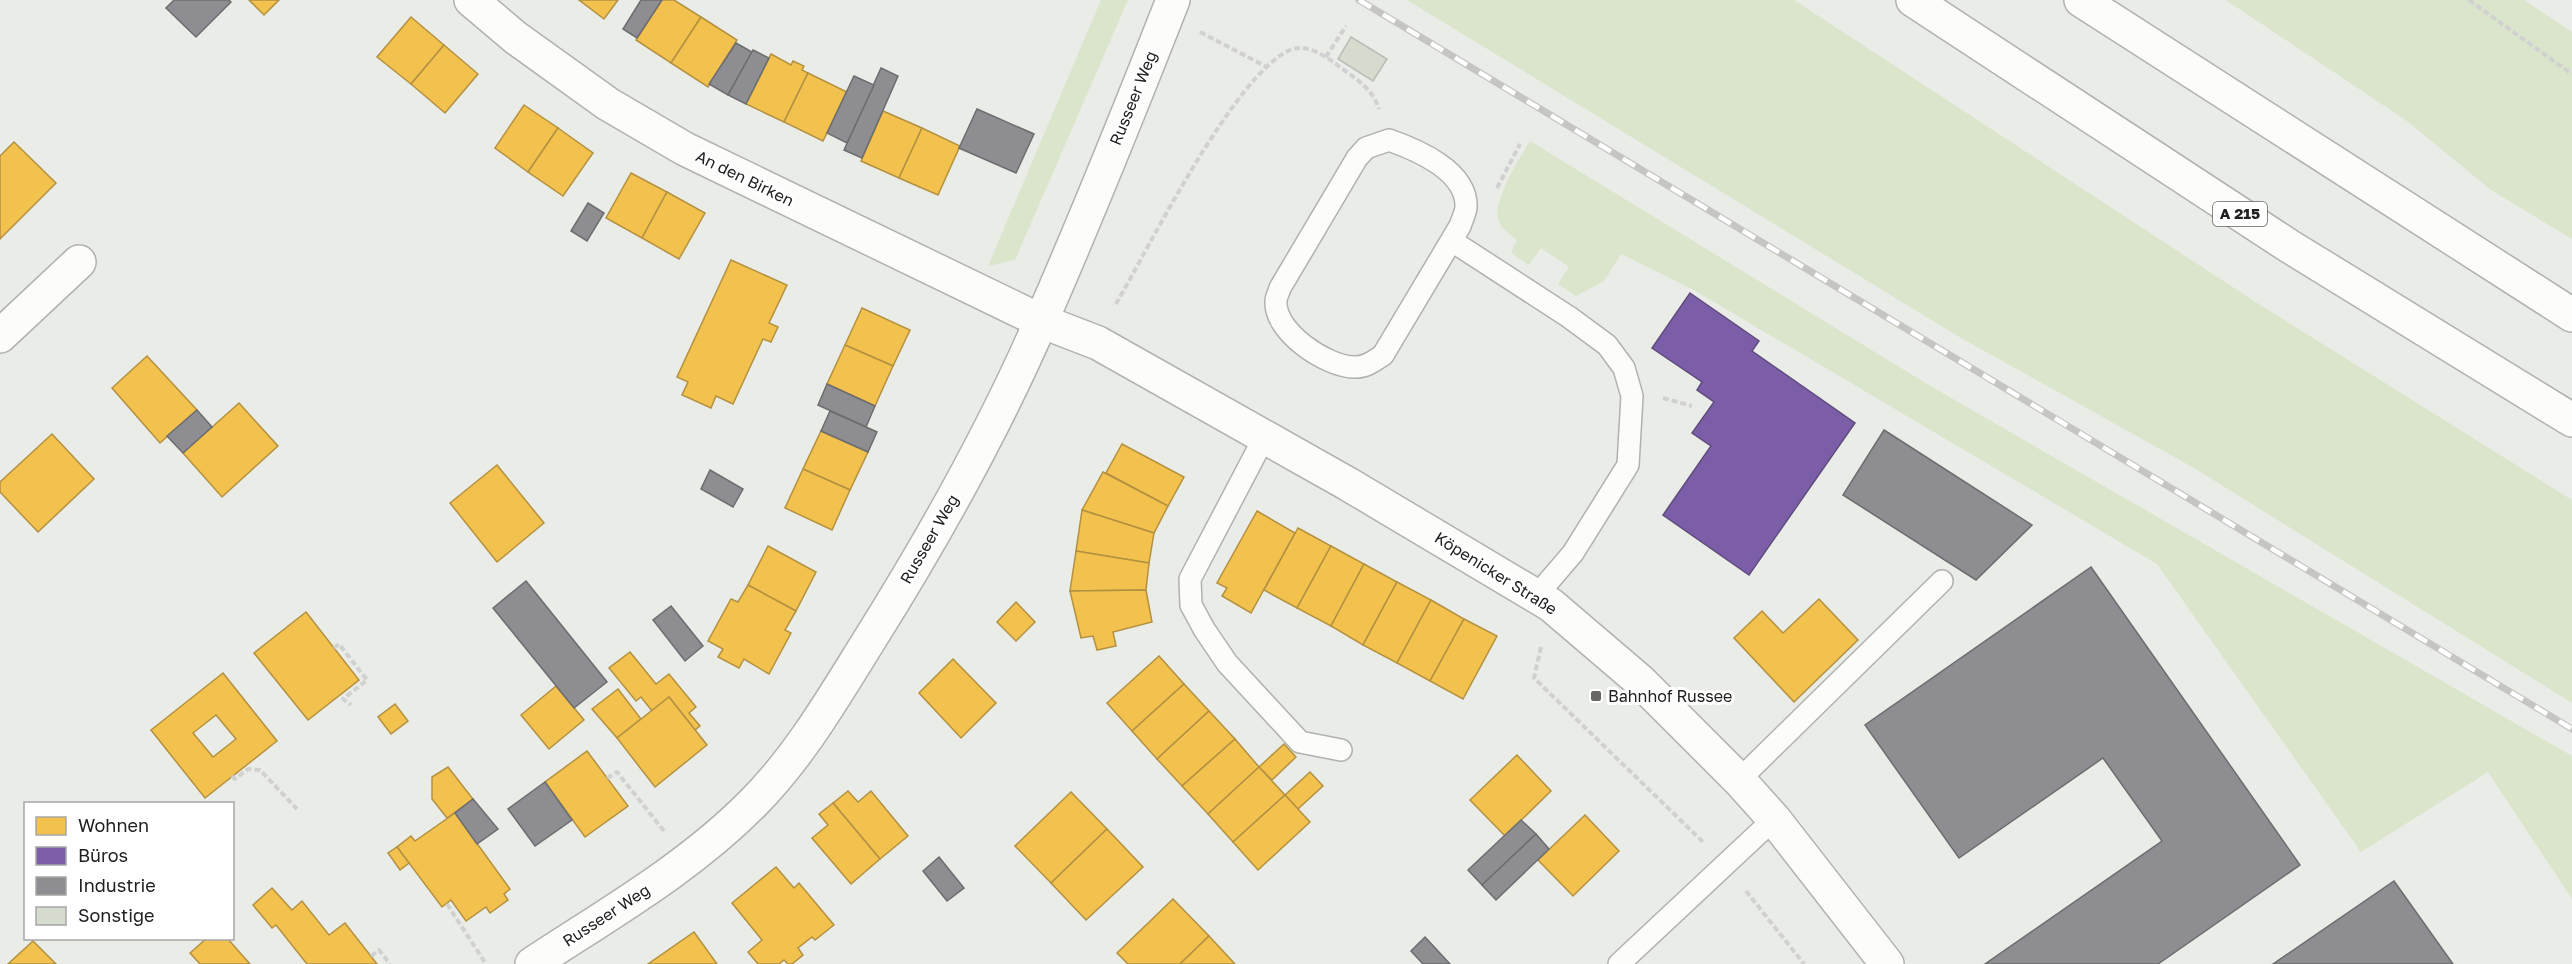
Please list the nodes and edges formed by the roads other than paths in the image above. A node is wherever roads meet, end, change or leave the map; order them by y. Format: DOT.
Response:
graph roads {
  1 [pos="471,0"];
  2 [pos="1173,0"];
  3 [pos="1912,0"];
  4 [pos="2081,0"];
  5 [pos="1452,241"];
  6 [pos="79,262"];
  7 [pos="2572,315"];
  8 [pos="1041,321"];
  9 [pos="0,336"];
  10 [pos="2572,420"];
  11 [pos="1265,436"];
  12 [pos="1942,581"];
  13 [pos="1544,600"];
  14 [pos="1341,750"];
  15 [pos="1739,780"];
  16 [pos="1774,819"];
  17 [pos="532,964"];
  18 [pos="1619,964"];
  19 [pos="1887,964"];
  1 -- 8 [label="main road, An den Birken"];
  2 -- 8 [label="main road, Russeer Weg"];
  3 -- 10 [label="main road, A 215"];
  4 -- 7 [label="main road"];
  5 -- 5 [label="lane"];
  5 -- 13 [label="lane"];
  6 -- 9 [label="main road"];
  8 -- 11 [label="main road, Köpenicker Straße"];
  8 -- 17 [label="main road, Russeer Weg"];
  11 -- 13 [label="main road, Köpenicker Straße"];
  11 -- 14 [label="lane"];
  12 -- 15 [label="lane"];
  13 -- 15 [label="main road, Köpenicker Straße"];
  15 -- 16 [label="main road, Köpenicker Straße"];
  16 -- 18 [label="lane"];
  16 -- 19 [label="main road, Köpenicker Straße"];
}
